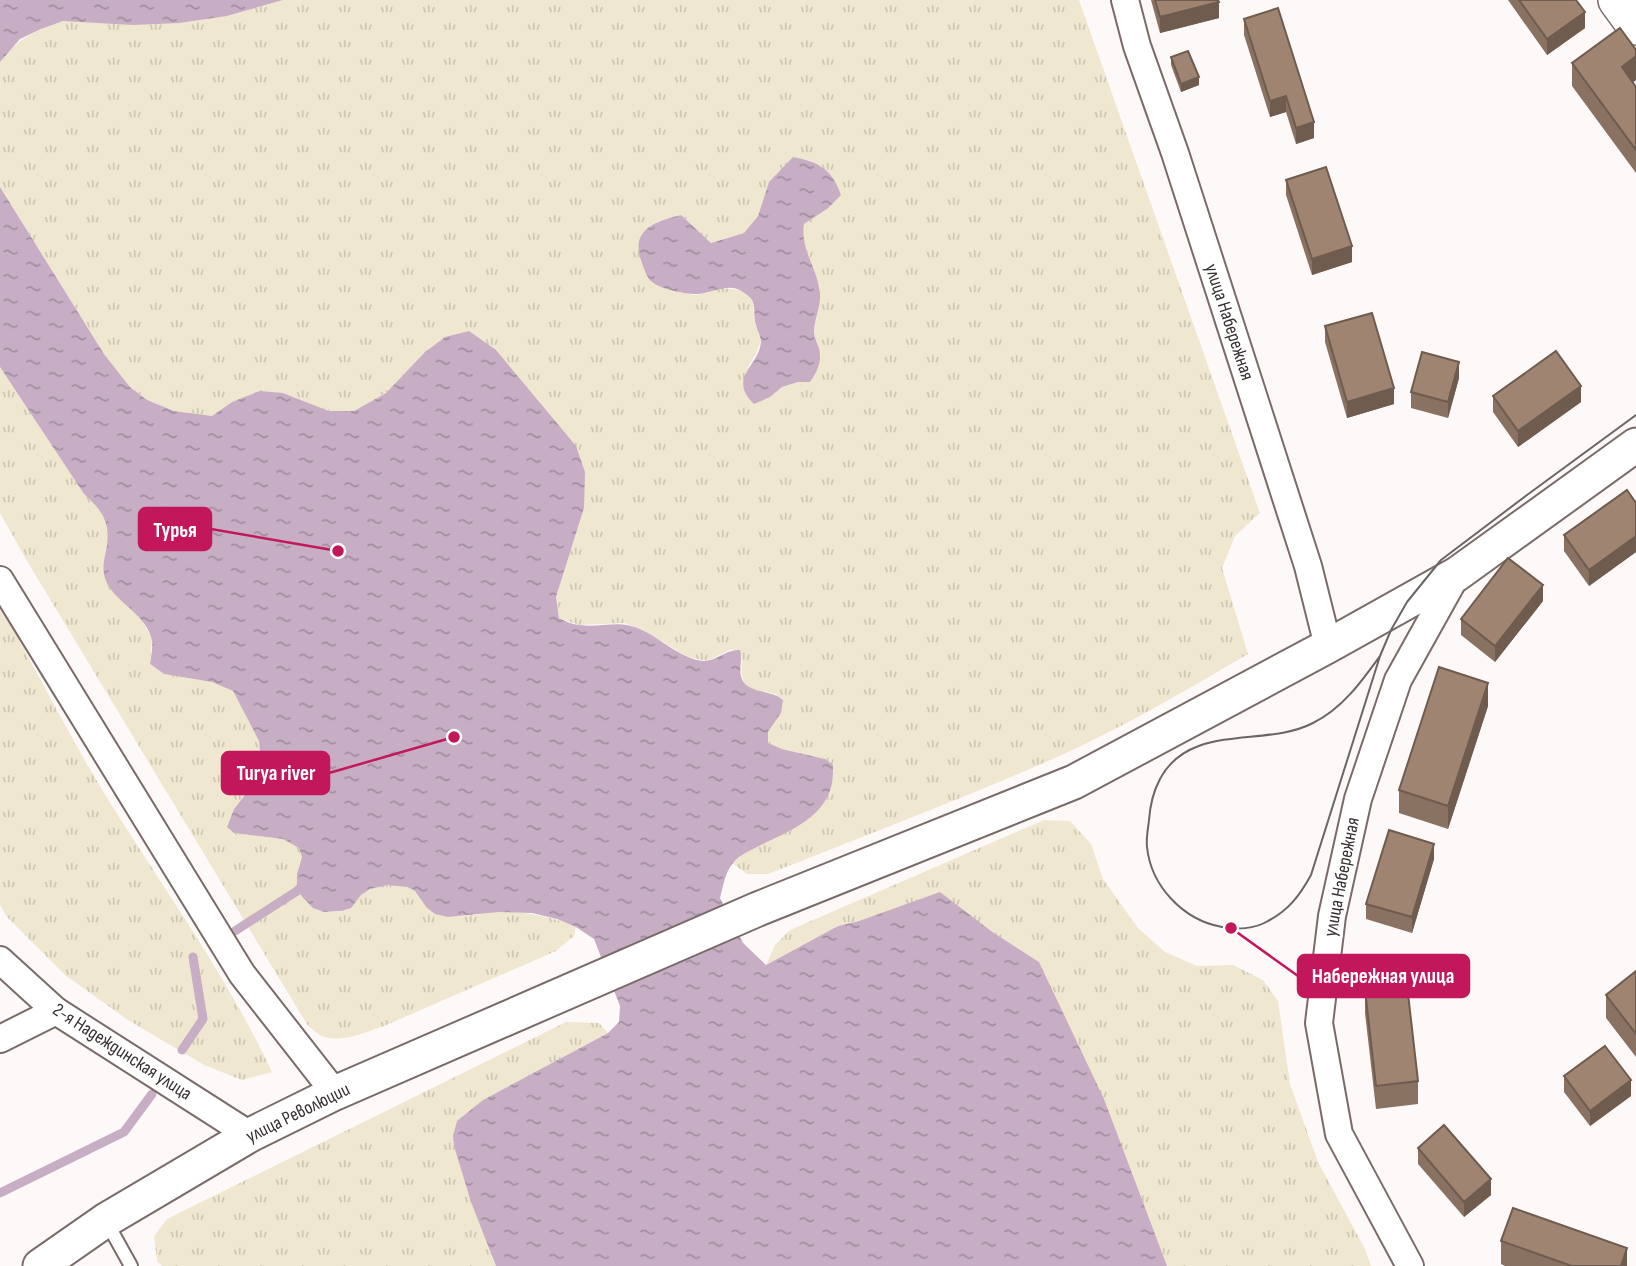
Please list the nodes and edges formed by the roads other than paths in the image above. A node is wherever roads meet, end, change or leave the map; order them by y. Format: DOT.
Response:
graph roads {
  1 [pos="1125,0"];
  2 [pos="1617,0"];
  3 [pos="1636,26"];
  4 [pos="1636,445"];
  5 [pos="1457,574"];
  6 [pos="0,580"];
  7 [pos="1328,646"];
  8 [pos="0,960"];
  9 [pos="55,1011"];
  10 [pos="0,1039"];
  11 [pos="335,1093"];
  12 [pos="250,1135"];
  13 [pos="106,1220"];
  14 [pos="40,1266"];
  15 [pos="131,1266"];
  16 [pos="1409,1266"];
  1 -- 7 [label="street, улица Набережная"];
  2 -- 3 [label="main road"];
  4 -- 5 [label="street, улица Революции"];
  5 -- 7 [label="street, улица Революции"];
  5 -- 16 [label="street, улица Набережная"];
  6 -- 11 [label="street"];
  7 -- 11 [label="street, улица Революции"];
  8 -- 9 [label="street, 2-я Надеждинская улица"];
  9 -- 10 [label="street"];
  9 -- 12 [label="street, 2-я Надеждинская улица"];
  11 -- 12 [label="street, улица Революции"];
  12 -- 13 [label="street, улица Революции"];
  13 -- 14 [label="street, улица Революции"];
  13 -- 15 [label="lane"];
}
